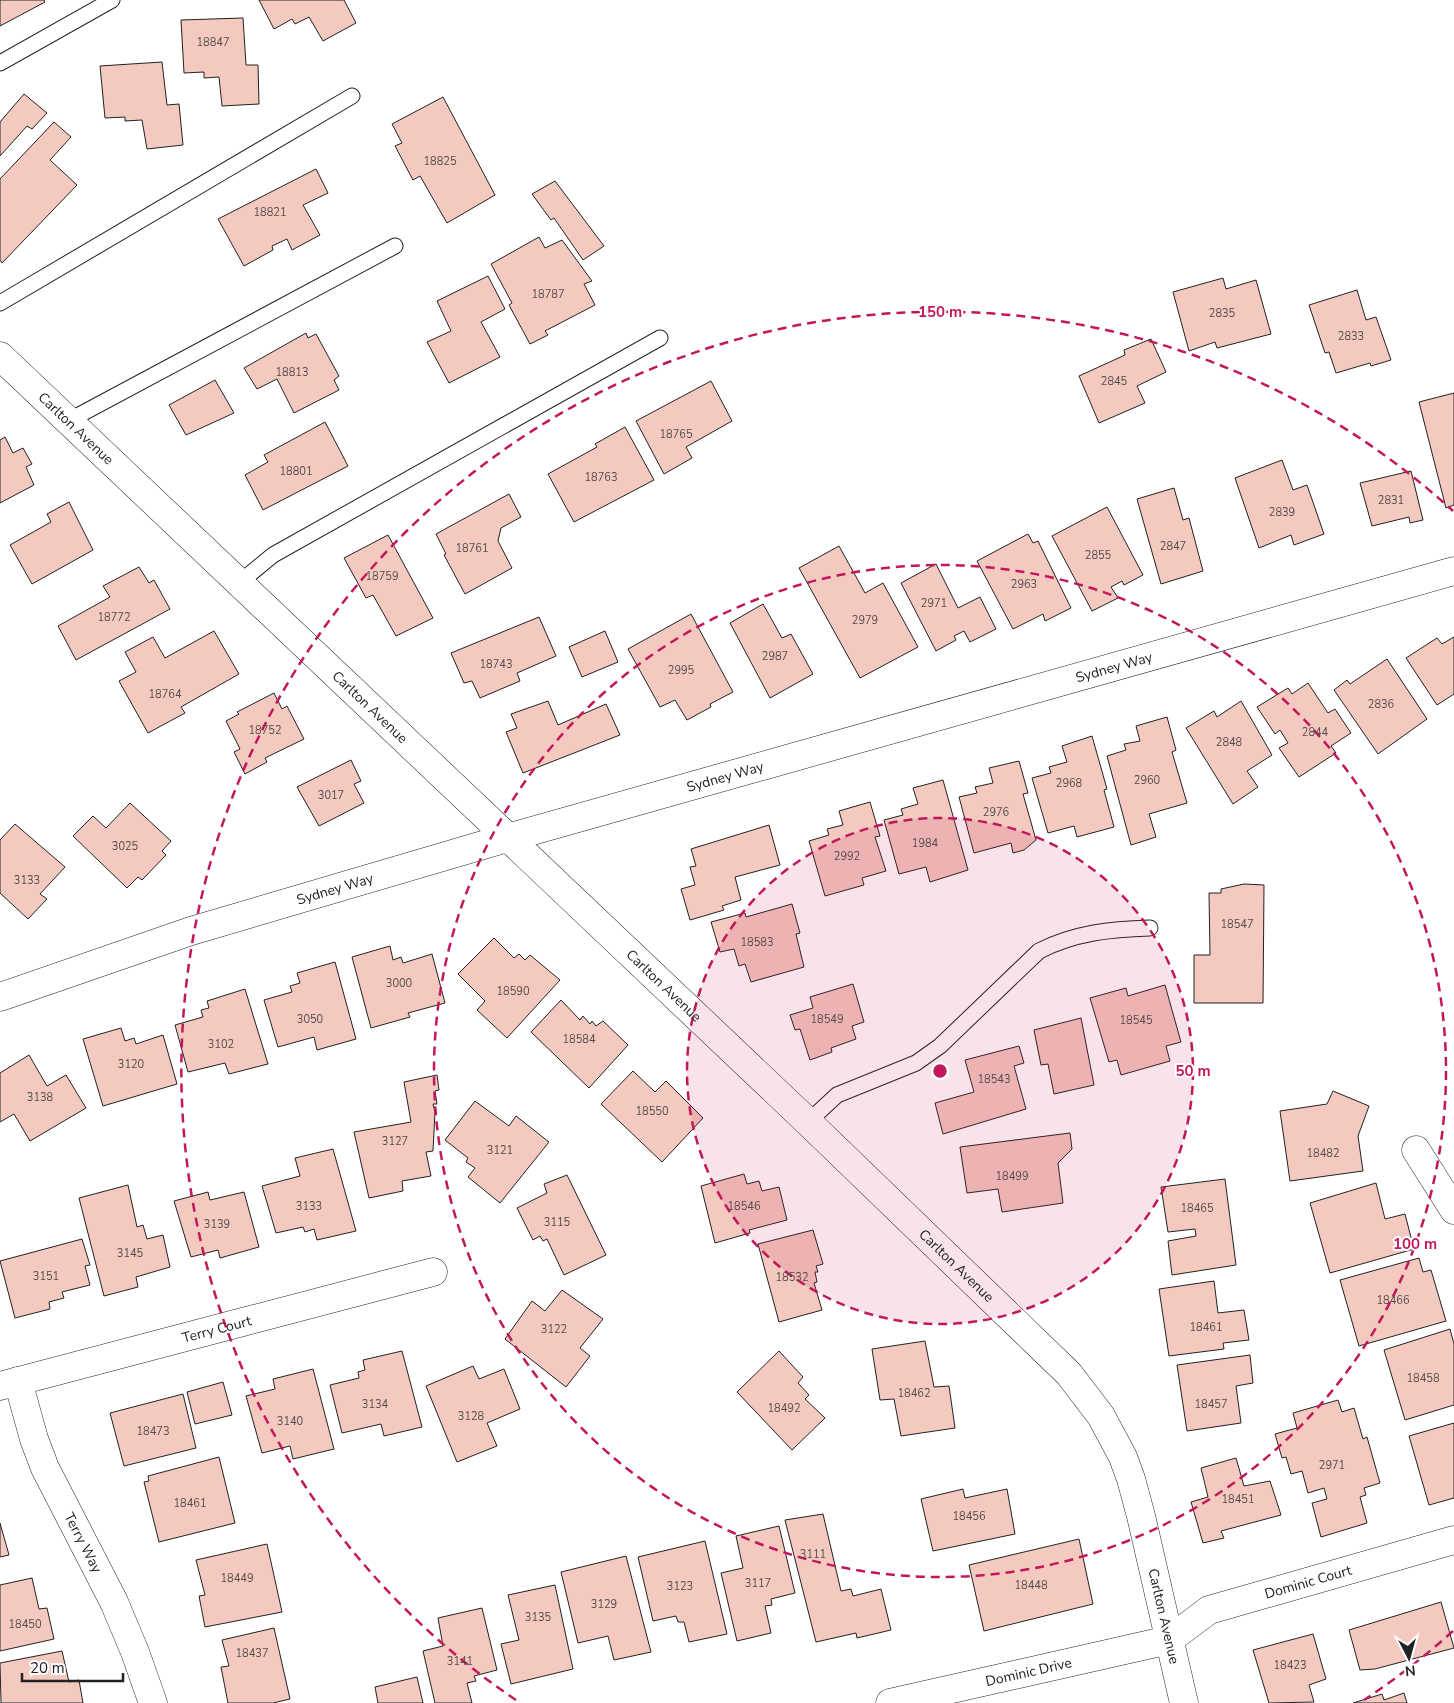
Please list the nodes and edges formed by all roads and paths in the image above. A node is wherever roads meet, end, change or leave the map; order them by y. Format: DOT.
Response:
graph roads {
  1 [pos="112,0"];
  2 [pos="0,63"];
  3 [pos="352,96"];
  4 [pos="395,246"];
  5 [pos="0,303"];
  6 [pos="660,338"];
  7 [pos="0,356"];
  8 [pos="68,420"];
  9 [pos="1454,571"];
  10 [pos="239,583"];
  11 [pos="507,838"];
  12 [pos="1150,928"];
  13 [pos="0,996"];
  14 [pos="808,1122"];
  15 [pos="1416,1150"];
  16 [pos="1454,1210"];
  17 [pos="433,1272"];
  18 [pos="9,1384"];
  19 [pos="1454,1540"];
  20 [pos="1169,1640"];
  21 [pos="153,1703"];
  22 [pos="890,1703"];
  23 [pos="1184,1703"];
  1 -- 2 [label="lane"];
  3 -- 5 [label="lane"];
  4 -- 8 [label="lane"];
  6 -- 10 [label="lane"];
  7 -- 8 [label="street, Carlton Avenue"];
  8 -- 10 [label="street, Carlton Avenue"];
  9 -- 11 [label="street, Sydney Way"];
  10 -- 11 [label="street, Carlton Avenue"];
  11 -- 13 [label="street, Sydney Way"];
  11 -- 14 [label="street, Carlton Avenue"];
  12 -- 14 [label="lane"];
  14 -- 20 [label="street, Carlton Avenue"];
  15 -- 16 [label="street"];
  17 -- 18 [label="street, Terry Court"];
  18 -- 21 [label="street, Terry Way"];
  19 -- 20 [label="street, Dominic Court"];
  20 -- 22 [label="street, Dominic Drive"];
  20 -- 23 [label="street, Carlton Avenue"];
}
